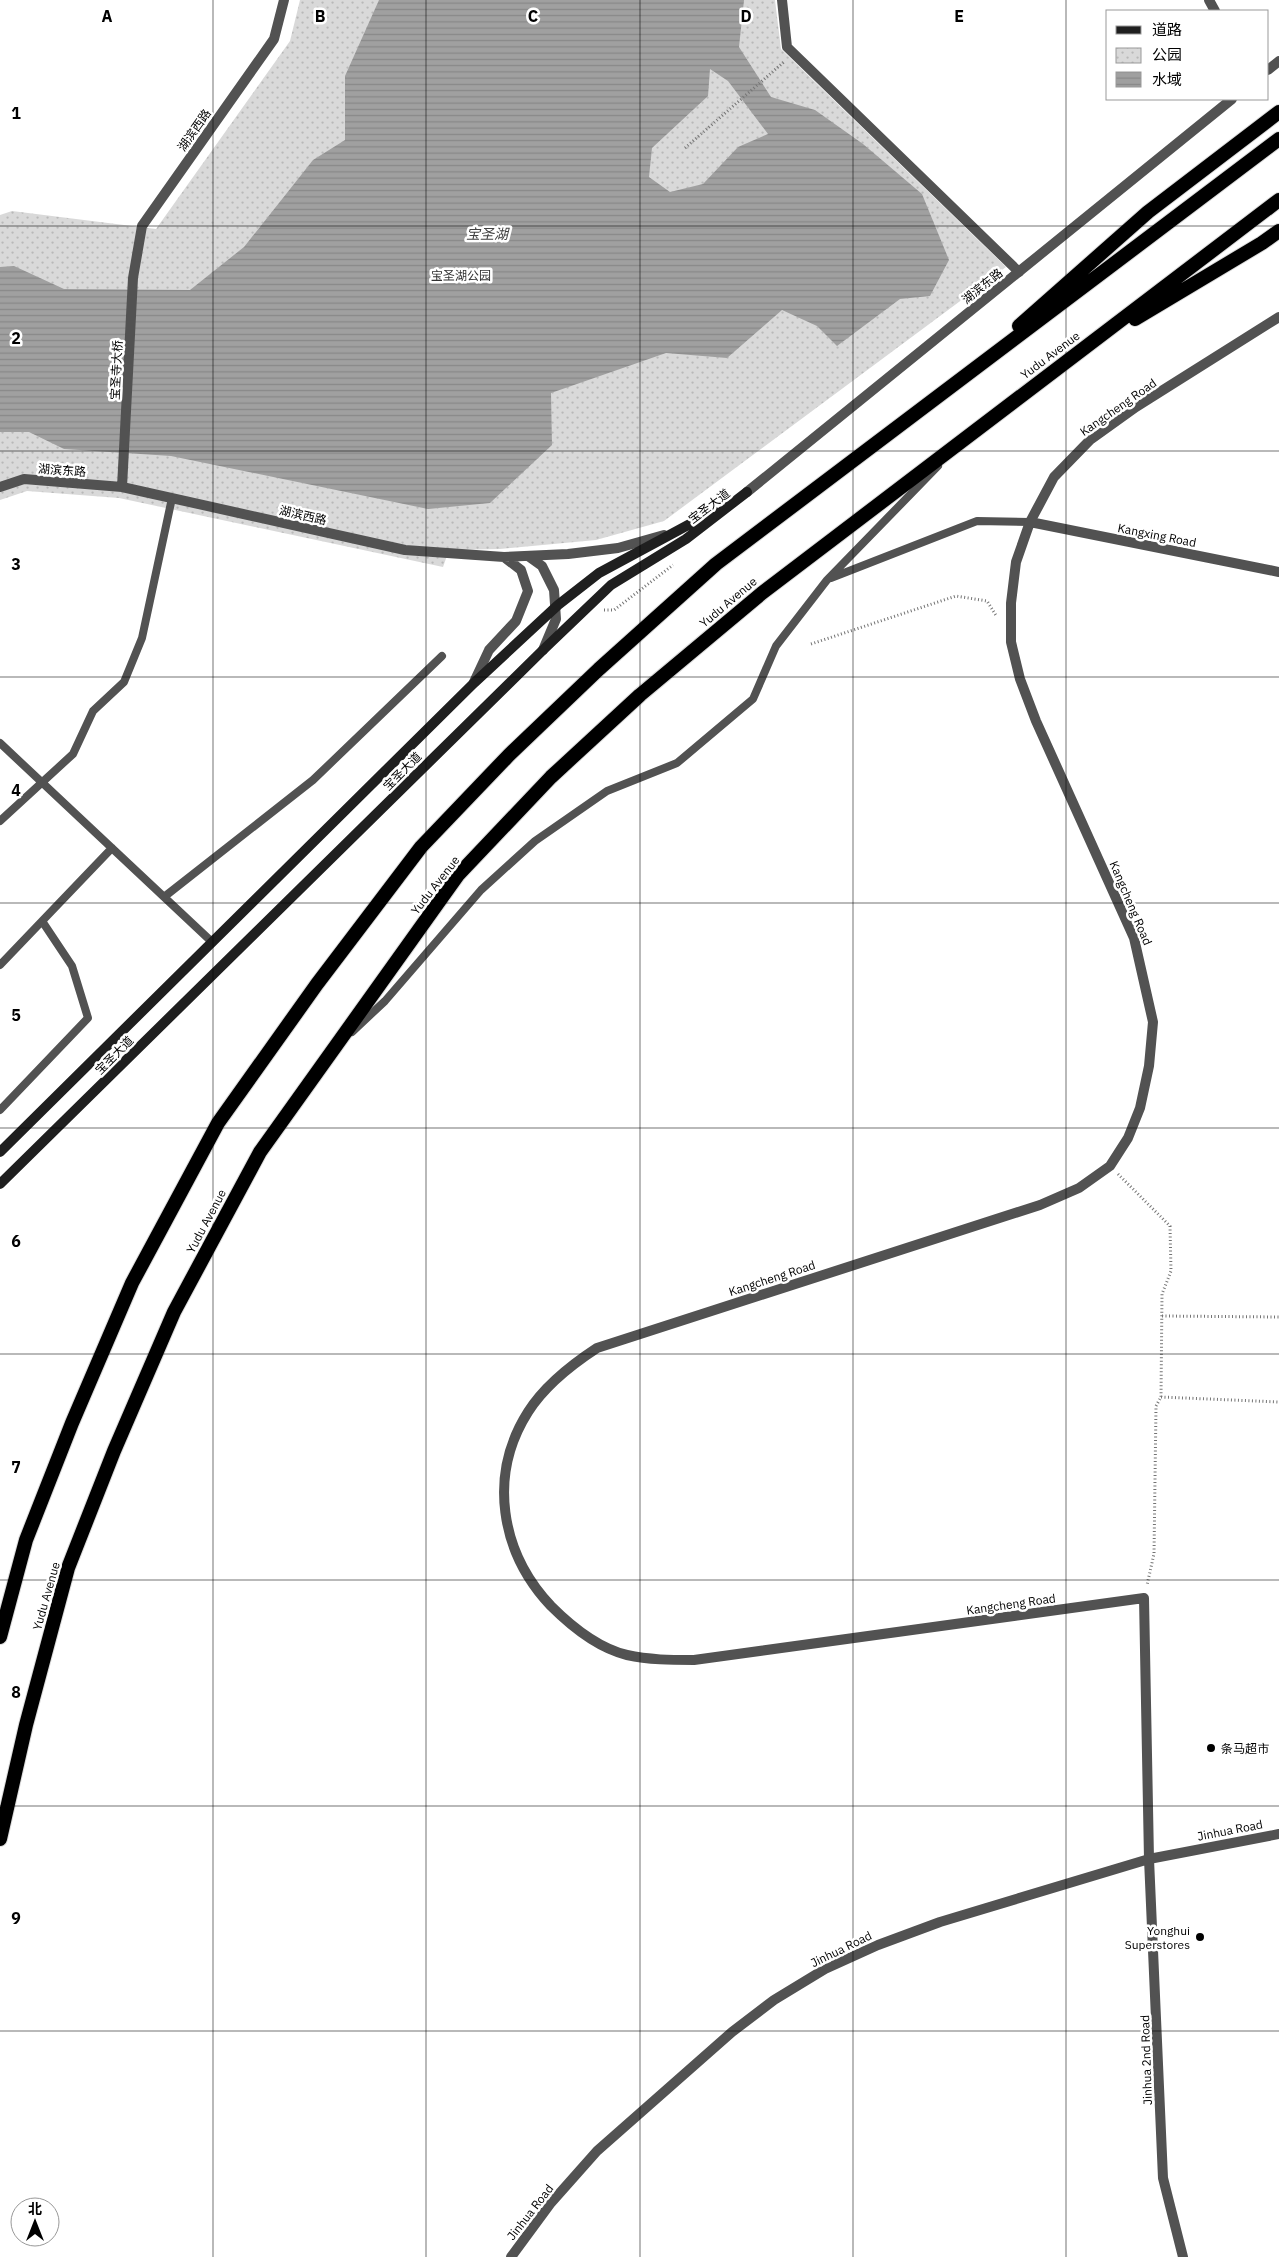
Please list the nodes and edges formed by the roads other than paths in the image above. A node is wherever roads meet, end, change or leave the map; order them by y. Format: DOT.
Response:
graph roads {
  1 [pos="284,0"];
  2 [pos="782,0"];
  3 [pos="1279,61"];
  4 [pos="1269,69"];
  5 [pos="1231,100"];
  6 [pos="1279,112"];
  7 [pos="1279,139"];
  8 [pos="1279,200"];
  9 [pos="1279,231"];
  10 [pos="1019,272"];
  11 [pos="133,278"];
  12 [pos="1279,317"];
  13 [pos="1076,354"];
  14 [pos="931,402"];
  15 [pos="963,440"];
  16 [pos="0,487"];
  17 [pos="122,487"];
  18 [pos="748,492"];
  19 [pos="172,498"];
  20 [pos="1030,522"];
  21 [pos="678,532"];
  22 [pos="528,556"];
  23 [pos="504,557"];
  24 [pos="1279,572"];
  25 [pos="827,580"];
  26 [pos="555,608"];
  27 [pos="543,650"];
  28 [pos="442,656"];
  29 [pos="474,683"];
  30 [pos="0,743"];
  31 [pos="43,783"];
  32 [pos="0,821"];
  33 [pos="112,848"];
  34 [pos="164,897"];
  35 [pos="42,921"];
  36 [pos="212,942"];
  37 [pos="0,965"];
  38 [pos="332,1051"];
  39 [pos="0,1110"];
  40 [pos="0,1152"];
  41 [pos="0,1184"];
  42 [pos="0,1637"];
  43 [pos="1279,1834"];
  44 [pos="0,1839"];
  45 [pos="1150,1859"];
  46 [pos="511,2257"];
  47 [pos="1183,2257"];
  1 -- 11 [label="street, 湖滨西路"];
  2 -- 10 [label="street"];
  3 -- 4 [label="street"];
  5 -- 10 [label="street, 湖滨东路"];
  6 -- 14 [label="highway"];
  7 -- 14 [label="highway"];
  8 -- 13 [label="highway, Yudu Avenue"];
  9 -- 13 [label="highway"];
  10 -- 18 [label="street, 湖滨东路"];
  11 -- 17 [label="street, 宝圣寺大桥"];
  12 -- 20 [label="street, Kangcheng Road"];
  13 -- 15 [label="highway, Yudu Avenue"];
  14 -- 42 [label="highway"];
  15 -- 25 [label="lane"];
  15 -- 38 [label="highway, Yudu Avenue"];
  16 -- 17 [label="street, 湖滨东路"];
  17 -- 19 [label="street, 湖滨西路"];
  18 -- 21 [label="main road, 宝圣大道"];
  18 -- 27 [label="main road, 宝圣大道"];
  19 -- 23 [label="street, 湖滨西路"];
  19 -- 31 [label="lane"];
  20 -- 24 [label="street, Kangxing Road"];
  20 -- 25 [label="lane"];
  20 -- 45 [label="street, Kangcheng Road"];
  21 -- 22 [label="street, 湖滨西路"];
  21 -- 26 [label="main road, 宝圣大道"];
  22 -- 23 [label="street, 湖滨西路"];
  22 -- 26 [label="street"];
  23 -- 29 [label="street"];
  25 -- 38 [label="lane"];
  26 -- 27 [label="street"];
  26 -- 29 [label="main road, 宝圣大道"];
  27 -- 41 [label="main road, 宝圣大道"];
  28 -- 34 [label="lane"];
  29 -- 36 [label="main road, 宝圣大道"];
  30 -- 31 [label="lane"];
  31 -- 32 [label="lane"];
  31 -- 33 [label="lane"];
  33 -- 34 [label="lane"];
  33 -- 35 [label="lane"];
  34 -- 36 [label="lane"];
  35 -- 37 [label="lane"];
  35 -- 39 [label="lane"];
  36 -- 40 [label="main road, 宝圣大道"];
  38 -- 44 [label="highway, Yudu Avenue"];
  43 -- 45 [label="street, Jinhua Road"];
  45 -- 46 [label="street, Jinhua Road"];
  45 -- 47 [label="street, Jinhua 2nd Road"];
}
